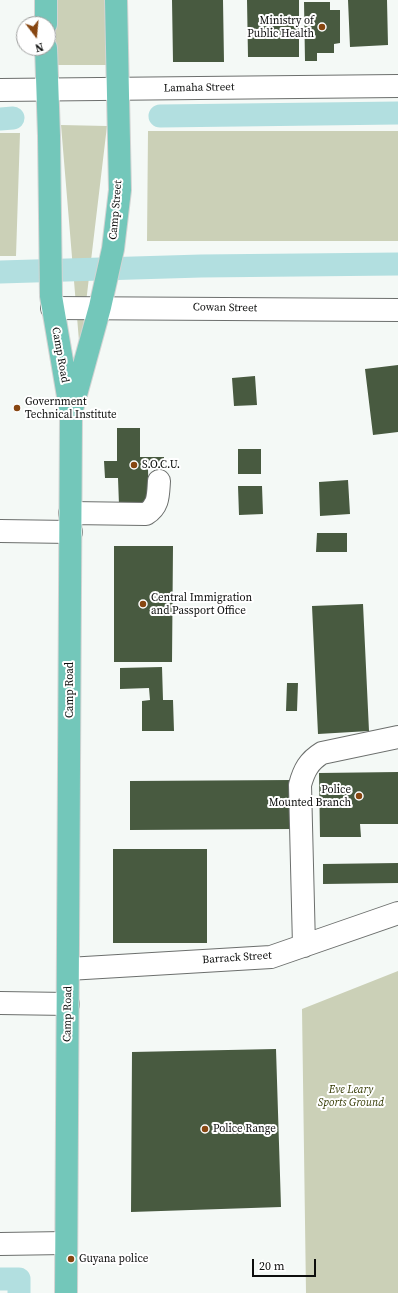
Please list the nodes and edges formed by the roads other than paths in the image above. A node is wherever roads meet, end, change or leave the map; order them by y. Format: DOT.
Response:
graph roads {
  1 [pos="46,0"];
  2 [pos="116,0"];
  3 [pos="46,16"];
  4 [pos="46,56"];
  5 [pos="398,86"];
  6 [pos="0,90"];
  7 [pos="119,97"];
  8 [pos="47,98"];
  9 [pos="101,300"];
  10 [pos="51,302"];
  11 [pos="398,310"];
  12 [pos="71,414"];
  13 [pos="159,481"];
  14 [pos="71,522"];
  15 [pos="0,531"];
  16 [pos="398,737"];
  17 [pos="398,913"];
  18 [pos="304,946"];
  19 [pos="68,969"];
  20 [pos="0,1003"];
  21 [pos="68,1004"];
  22 [pos="65,1243"];
  23 [pos="0,1244"];
  24 [pos="66,1293"];
  1 -- 3 [label="main road"];
  2 -- 7 [label="main road, Camp Street"];
  4 -- 8 [label="main road"];
  5 -- 7 [label="street, Lamaha Street"];
  6 -- 8 [label="street, Lamaha Street"];
  7 -- 8 [label="street, Lamaha Street"];
  7 -- 9 [label="main road, Camp Street"];
  8 -- 10 [label="main road, Camp Road"];
  9 -- 10 [label="street, Cowan Street"];
  9 -- 11 [label="street, Cowan Street"];
  9 -- 12 [label="main road, Camp Street"];
  10 -- 12 [label="main road, Camp Road"];
  12 -- 14 [label="main road, Camp Road"];
  13 -- 14 [label="street"];
  14 -- 15 [label="street"];
  14 -- 19 [label="main road, Camp Road"];
  16 -- 18 [label="street"];
  17 -- 18 [label="street, Barrack Street"];
  18 -- 19 [label="street, Barrack Street"];
  19 -- 21 [label="main road, Camp Road"];
  20 -- 21 [label="street"];
  21 -- 22 [label="main road, Camp Road"];
  22 -- 23 [label="street"];
  22 -- 24 [label="main road, Camp Road"];
}
